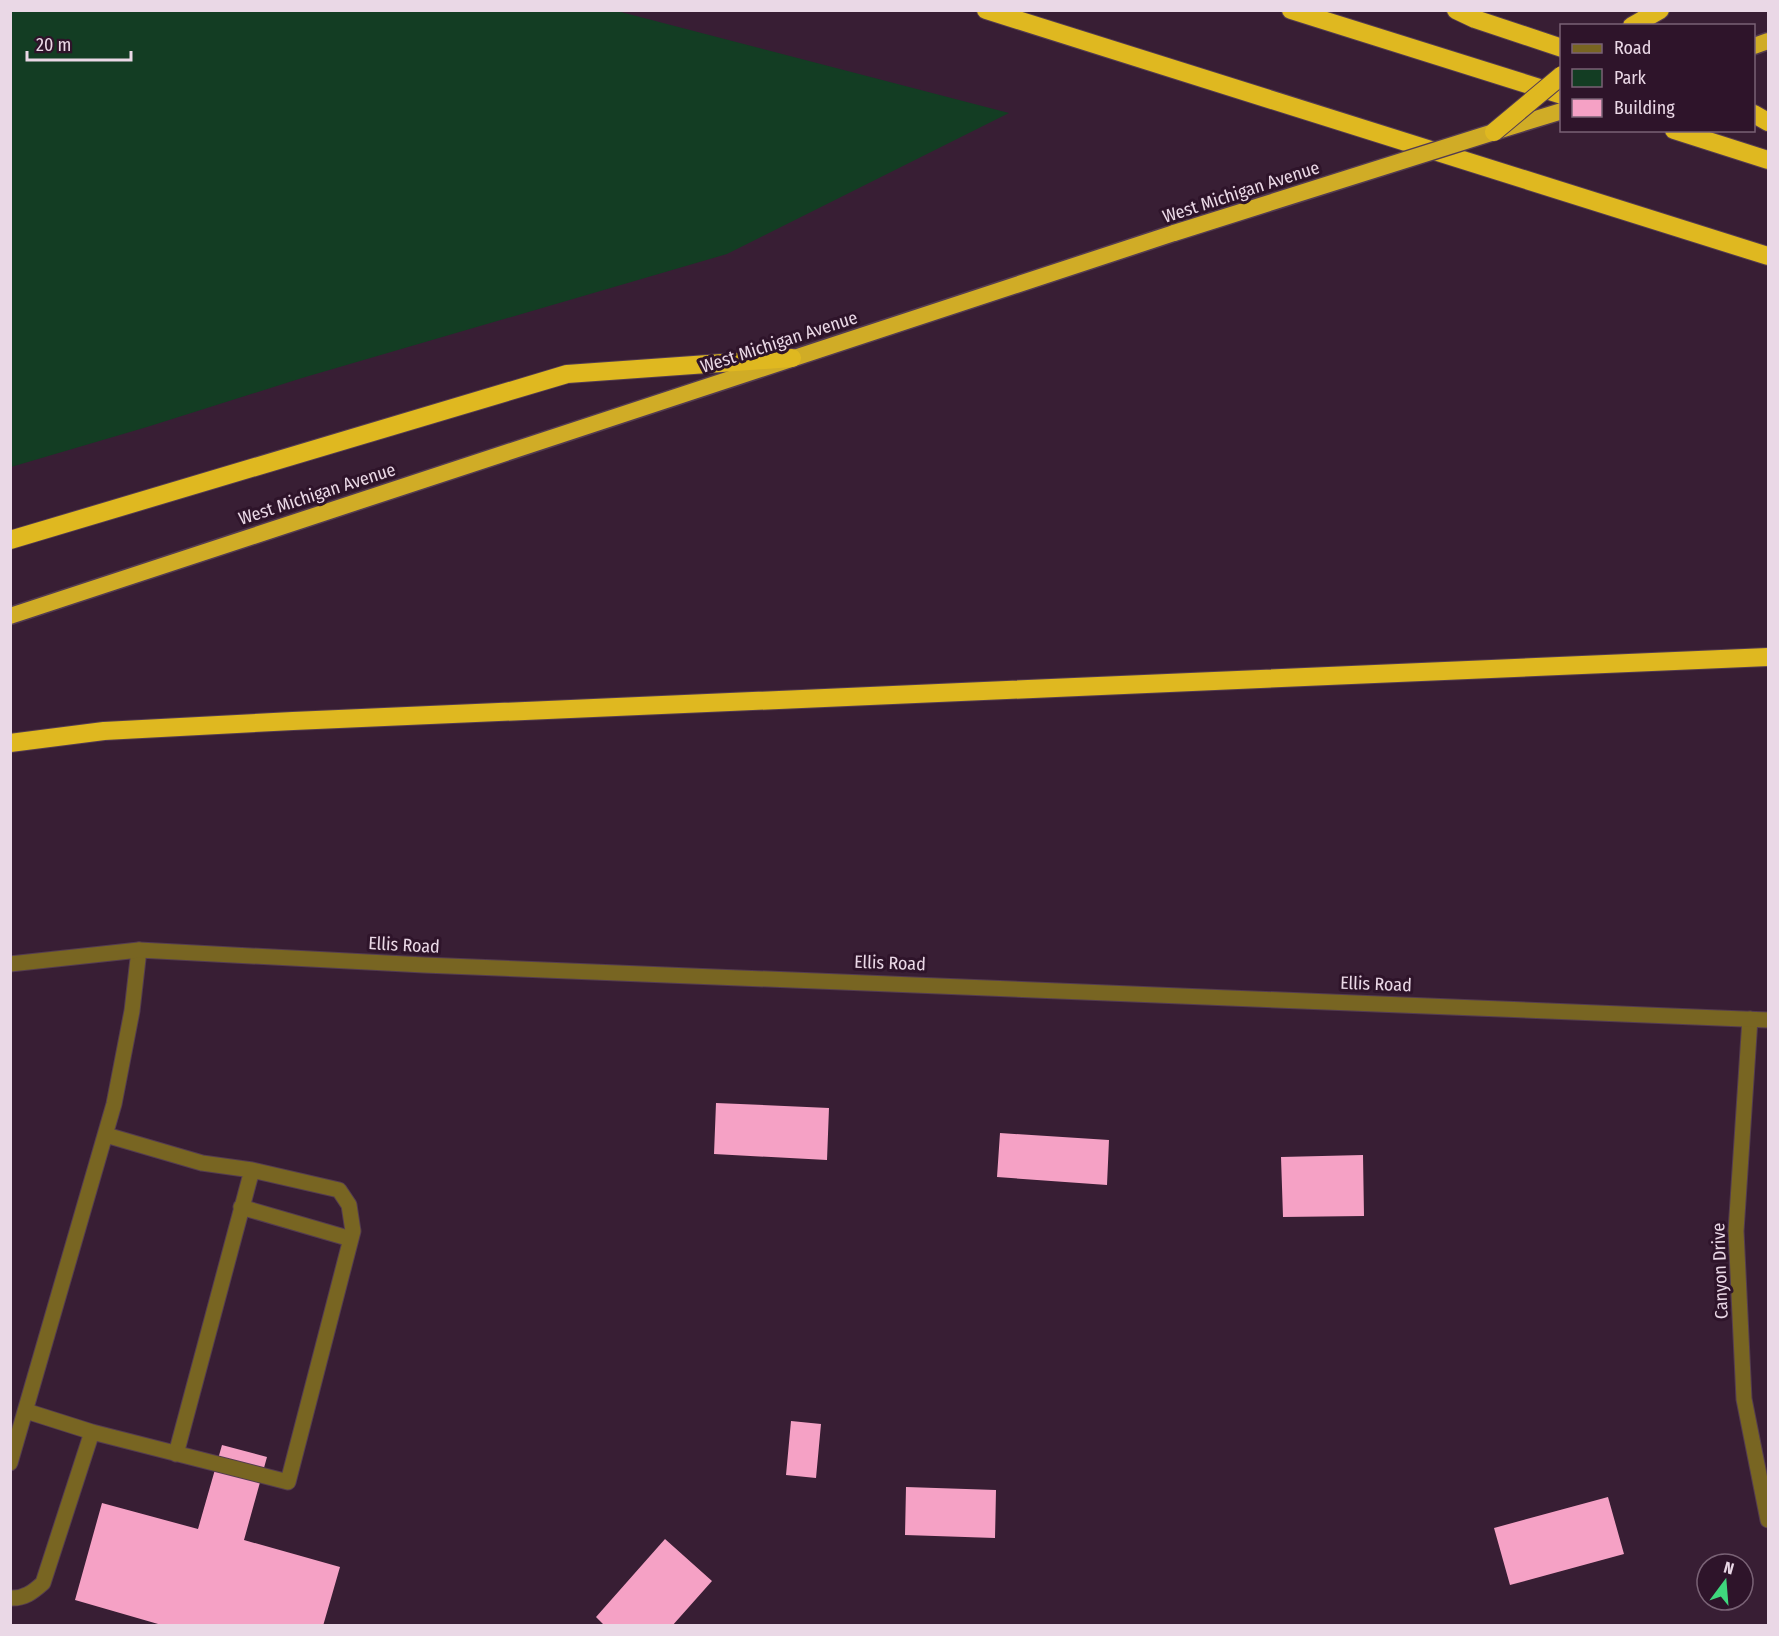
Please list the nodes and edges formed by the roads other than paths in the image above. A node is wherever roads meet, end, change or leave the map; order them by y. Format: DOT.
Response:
graph roads {
  1 [pos="986,10"];
  2 [pos="1291,10"];
  3 [pos="1456,10"];
  4 [pos="1660,10"];
  5 [pos="1636,24"];
  6 [pos="1560,47"];
  7 [pos="1560,77"];
  8 [pos="1560,94"];
  9 [pos="1560,112"];
  10 [pos="1494,132"];
  11 [pos="1680,132"];
  12 [pos="1768,160"];
  13 [pos="1768,256"];
  14 [pos="792,358"];
  15 [pos="10,540"];
  16 [pos="10,616"];
  17 [pos="1768,657"];
  18 [pos="10,742"];
  19 [pos="139,950"];
  20 [pos="10,964"];
  21 [pos="1750,1019"];
  22 [pos="1768,1020"];
  23 [pos="106,1135"];
  24 [pos="252,1170"];
  25 [pos="242,1207"];
  26 [pos="351,1239"];
  27 [pos="26,1411"];
  28 [pos="92,1432"];
  29 [pos="176,1454"];
  30 [pos="10,1463"];
  31 [pos="1768,1520"];
  32 [pos="10,1598"];
  1 -- 13 [label="highway"];
  2 -- 8 [label="highway"];
  3 -- 6 [label="highway"];
  4 -- 5 [label="highway"];
  7 -- 10 [label="highway, bridge"];
  9 -- 10 [label="highway, West Michigan Avenue"];
  10 -- 14 [label="highway, West Michigan Avenue, bridge"];
  11 -- 12 [label="highway"];
  14 -- 15 [label="highway"];
  14 -- 16 [label="highway, West Michigan Avenue"];
  17 -- 18 [label="highway"];
  19 -- 20 [label="street, Ellis Road"];
  19 -- 21 [label="street, Ellis Road"];
  19 -- 23 [label="street"];
  21 -- 22 [label="street, Ellis Road"];
  21 -- 31 [label="street, Canyon Drive"];
  23 -- 24 [label="street"];
  23 -- 27 [label="street"];
  24 -- 25 [label="street"];
  24 -- 26 [label="street"];
  25 -- 26 [label="street"];
  25 -- 29 [label="street"];
  26 -- 29 [label="street"];
  27 -- 28 [label="street"];
  27 -- 30 [label="street"];
  28 -- 29 [label="street"];
  28 -- 32 [label="street"];
}
